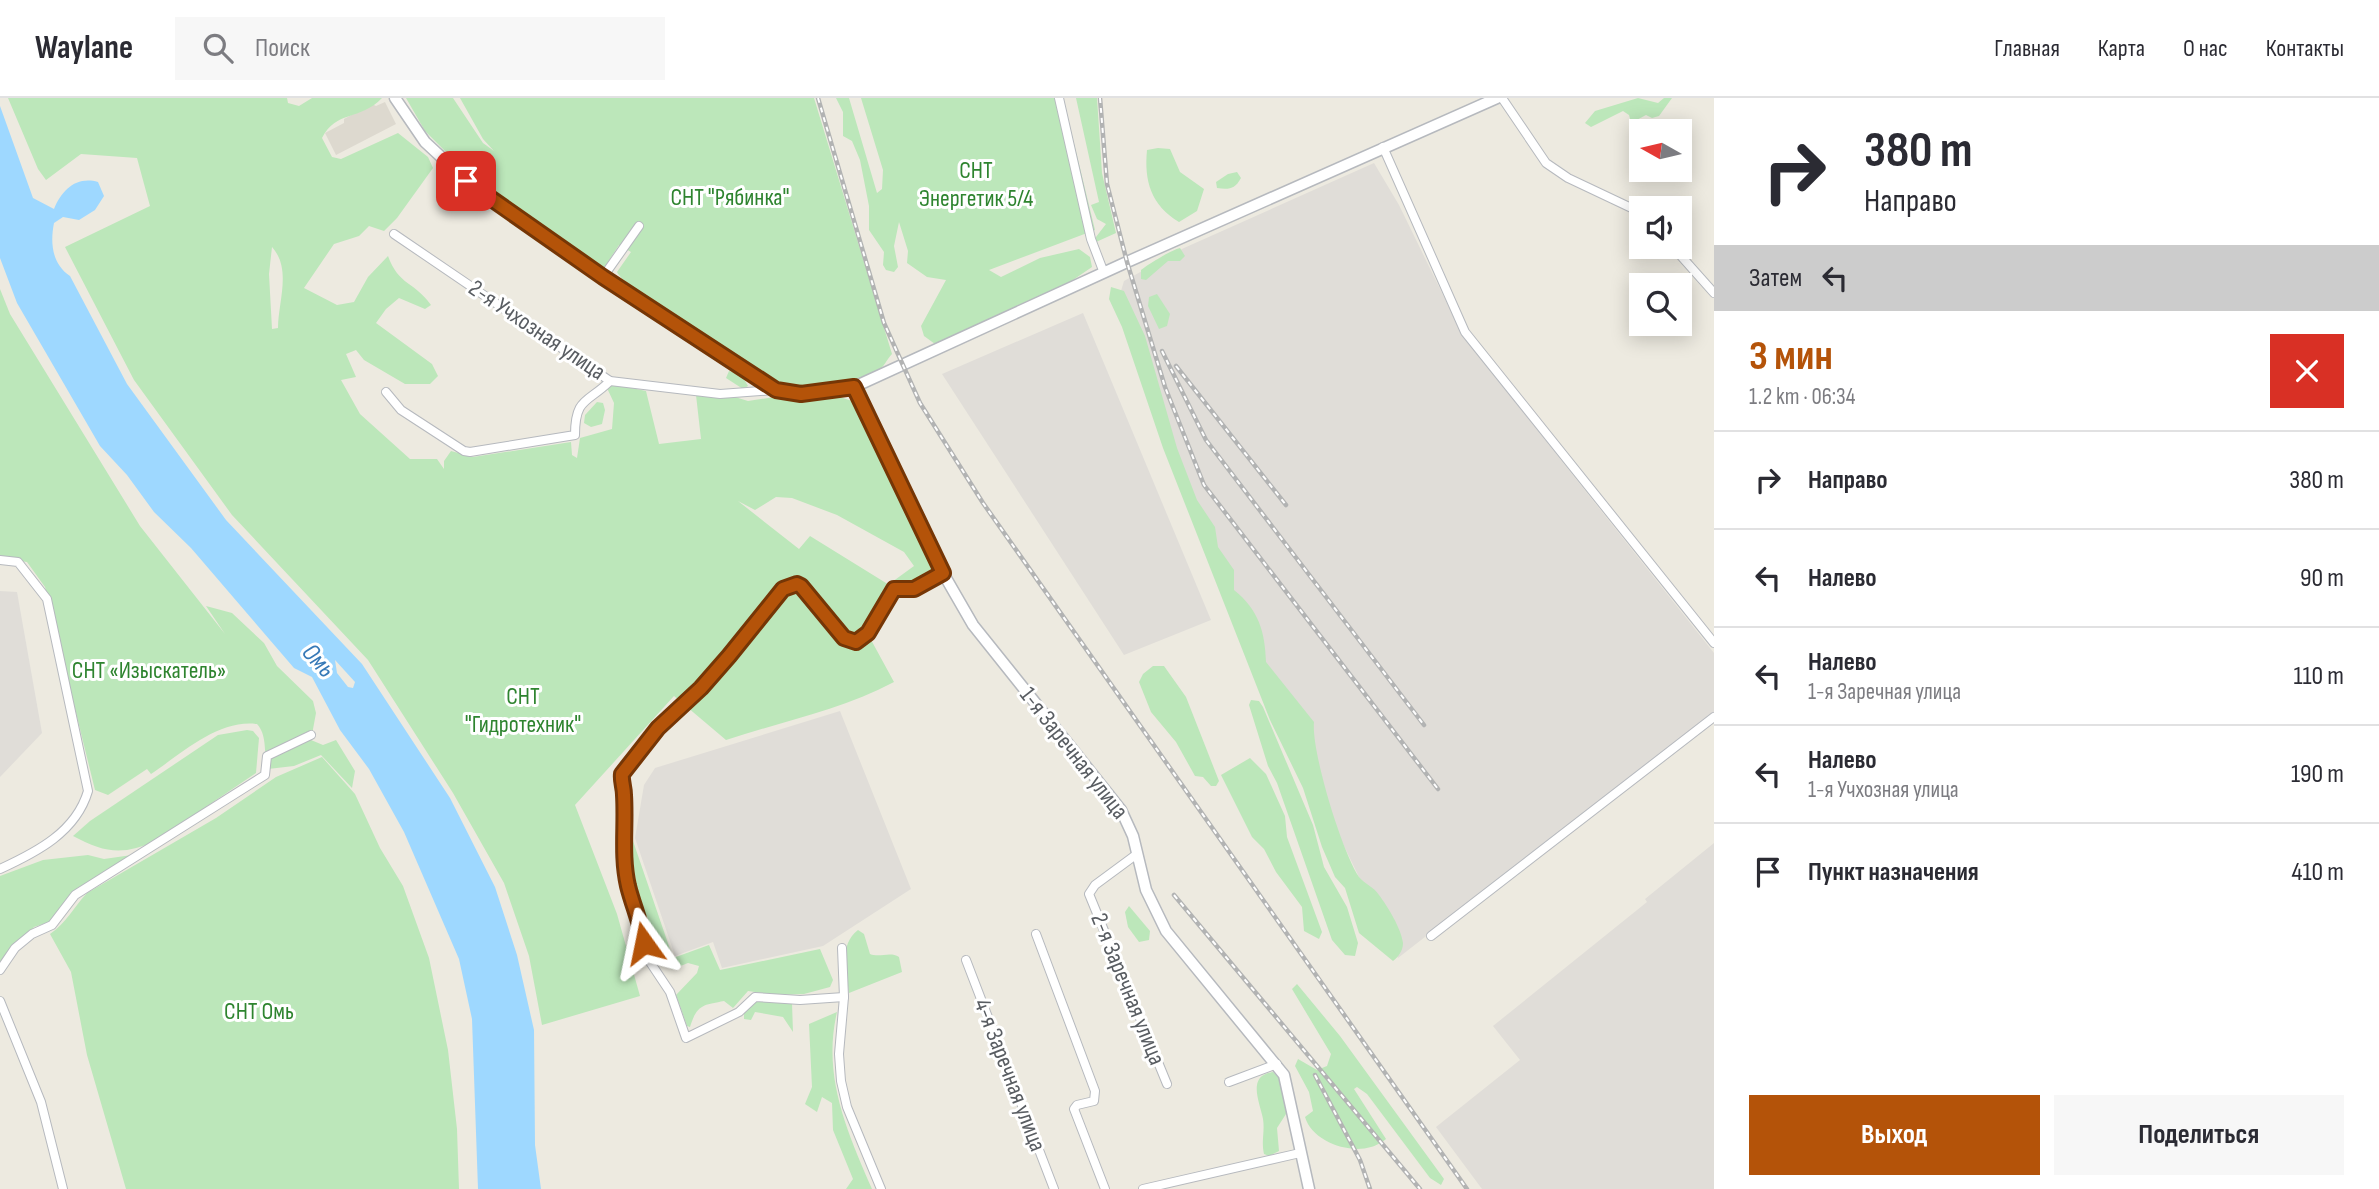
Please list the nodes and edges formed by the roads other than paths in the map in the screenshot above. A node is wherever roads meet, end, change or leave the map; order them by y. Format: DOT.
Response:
graph roads {
  1 [pos="395,98"];
  2 [pos="1059,98"];
  3 [pos="1497,98"];
  4 [pos="1502,98"];
  5 [pos="1383,147"];
  6 [pos="1629,207"];
  7 [pos="639,226"];
  8 [pos="394,234"];
  9 [pos="1684,259"];
  10 [pos="1104,273"];
  11 [pos="603,277"];
  12 [pos="1714,293"];
  13 [pos="610,381"];
  14 [pos="854,387"];
  15 [pos="776,390"];
  16 [pos="386,392"];
  17 [pos="0,560"];
  18 [pos="943,573"];
  19 [pos="1714,643"];
  20 [pos="1714,717"];
  21 [pos="311,735"];
  22 [pos="1137,854"];
  23 [pos="0,869"];
  24 [pos="1036,934"];
  25 [pos="1431,936"];
  26 [pos="842,948"];
  27 [pos="966,960"];
  28 [pos="0,970"];
  29 [pos="844,996"];
  30 [pos="0,1001"];
  31 [pos="1277,1064"];
  32 [pos="1228,1082"];
  33 [pos="1167,1084"];
  34 [pos="1300,1153"];
  35 [pos="63,1189"];
  36 [pos="881,1189"];
  37 [pos="1054,1189"];
  38 [pos="1105,1189"];
  39 [pos="1143,1189"];
  40 [pos="1309,1189"];
  1 -- 11 [label="street"];
  2 -- 10 [label="street"];
  3 -- 5 [label="street"];
  4 -- 6 [label="street"];
  5 -- 10 [label="street"];
  5 -- 19 [label="street"];
  7 -- 11 [label="street"];
  8 -- 13 [label="street, 2-я Учхозная улица"];
  9 -- 12 [label="street"];
  10 -- 14 [label="street"];
  11 -- 15 [label="street"];
  13 -- 15 [label="street, 2-я Учхозная улица"];
  13 -- 16 [label="street"];
  14 -- 15 [label="street"];
  14 -- 18 [label="street, 1-я Заречная улица"];
  17 -- 23 [label="street"];
  18 -- 22 [label="street, 1-я Заречная улица"];
  18 -- 29 [label="street"];
  20 -- 25 [label="street"];
  21 -- 28 [label="street"];
  22 -- 31 [label="street, 1-я Заречная улица"];
  22 -- 33 [label="street, 2-я Заречная улица"];
  24 -- 38 [label="street"];
  26 -- 29 [label="street"];
  27 -- 37 [label="street, 4-я Заречная улица"];
  29 -- 36 [label="street"];
  30 -- 35 [label="street"];
  31 -- 32 [label="street"];
  31 -- 34 [label="street, 1-я Заречная улица"];
  34 -- 39 [label="street"];
  34 -- 40 [label="street, 1-я Заречная улица"];
}
